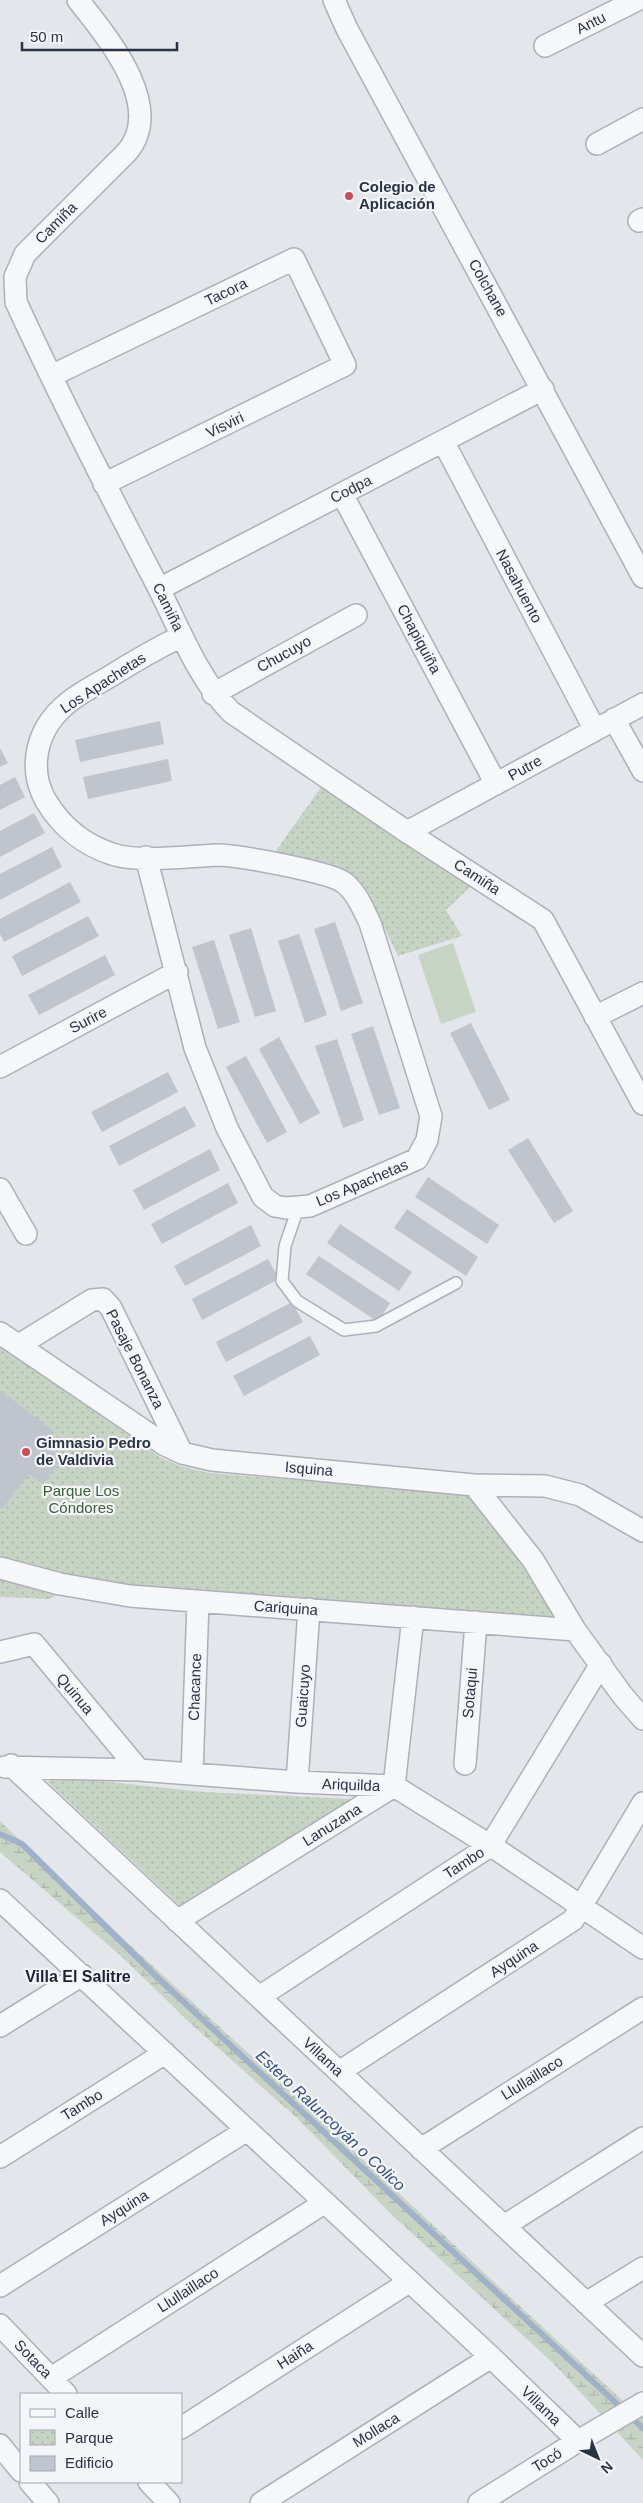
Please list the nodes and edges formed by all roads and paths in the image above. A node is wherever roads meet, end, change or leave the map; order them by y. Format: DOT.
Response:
graph roads {
  1 [pos="78,0"];
  2 [pos="334,0"];
  3 [pos="637,0"];
  4 [pos="545,46"];
  5 [pos="643,119"];
  6 [pos="598,144"];
  7 [pos="345,366"];
  8 [pos="51,376"];
  9 [pos="544,389"];
  10 [pos="443,441"];
  11 [pos="104,484"];
  12 [pos="342,494"];
  13 [pos="643,577"];
  14 [pos="159,589"];
  15 [pos="356,615"];
  16 [pos="182,636"];
  17 [pos="213,694"];
  18 [pos="643,704"];
  19 [pos="614,719"];
  20 [pos="595,730"];
  21 [pos="643,771"];
  22 [pos="496,784"];
  23 [pos="407,832"];
  24 [pos="146,857"];
  25 [pos="177,972"];
  26 [pos="643,992"];
  27 [pos="596,1017"];
  28 [pos="0,1067"];
  29 [pos="643,1104"];
  30 [pos="0,1189"];
  31 [pos="298,1208"];
  32 [pos="26,1234"];
  33 [pos="456,1283"];
  34 [pos="0,1333"];
  35 [pos="19,1345"];
  36 [pos="182,1453"];
  37 [pos="474,1484"];
  38 [pos="643,1531"];
  39 [pos="0,1568"];
  40 [pos="198,1601"];
  41 [pos="309,1609"];
  42 [pos="413,1617"];
  43 [pos="476,1622"];
  44 [pos="575,1630"];
  45 [pos="0,1652"];
  46 [pos="601,1664"];
  47 [pos="643,1719"];
  48 [pos="464,1764"];
  49 [pos="5,1766"];
  50 [pos="139,1770"];
  51 [pos="192,1774"];
  52 [pos="297,1782"];
  53 [pos="394,1786"];
  54 [pos="643,1803"];
  55 [pos="490,1846"];
  56 [pos="0,1900"];
  57 [pos="581,1908"];
  58 [pos="177,1921"];
  59 [pos="643,1948"];
  60 [pos="82,1976"];
  61 [pos="259,1997"];
  62 [pos="643,2008"];
  63 [pos="0,2026"];
  64 [pos="165,2053"];
  65 [pos="339,2072"];
  66 [pos="247,2130"];
  67 [pos="643,2138"];
  68 [pos="421,2149"];
  69 [pos="0,2157"];
  70 [pos="324,2203"];
  71 [pos="504,2226"];
  72 [pos="643,2268"];
  73 [pos="408,2282"];
  74 [pos="0,2286"];
  75 [pos="586,2303"];
  76 [pos="0,2325"];
  77 [pos="643,2356"];
  78 [pos="491,2357"];
  79 [pos="50,2378"];
  80 [pos="65,2393"];
  81 [pos="643,2403"];
  82 [pos="182,2427"];
  83 [pos="578,2441"];
  84 [pos="0,2445"];
  85 [pos="20,2470"];
  86 [pos="31,2483"];
  87 [pos="150,2483"];
  88 [pos="48,2503"];
  89 [pos="168,2503"];
  90 [pos="261,2503"];
  91 [pos="479,2503"];
  1 -- 8 [label="street, Camiña"];
  2 -- 9 [label="street, Colchane"];
  3 -- 4 [label="street, Antu"];
  5 -- 6 [label="street"];
  7 -- 8 [label="street, Tacora"];
  7 -- 11 [label="street, Visviri"];
  8 -- 11 [label="street, Camiña"];
  9 -- 10 [label="street, Codpa"];
  9 -- 13 [label="street, Colchane"];
  10 -- 12 [label="street, Codpa"];
  10 -- 20 [label="street, Nasahuento"];
  11 -- 14 [label="street, Camiña"];
  12 -- 14 [label="street, Codpa"];
  12 -- 22 [label="street, Chapiquiña"];
  14 -- 16 [label="street, Camiña"];
  15 -- 17 [label="street, Chucuyo"];
  16 -- 17 [label="street, Camiña"];
  16 -- 24 [label="street, Los Apachetas"];
  17 -- 23 [label="street, Camiña"];
  18 -- 19 [label="street, Putre"];
  19 -- 20 [label="street, Putre"];
  19 -- 21 [label="street"];
  20 -- 22 [label="street, Putre"];
  22 -- 23 [label="street, Putre"];
  23 -- 27 [label="street, Camiña"];
  24 -- 25 [label="street, Los Apachetas"];
  24 -- 31 [label="street, Los Apachetas"];
  25 -- 28 [label="street, Surire"];
  25 -- 31 [label="street, Los Apachetas"];
  26 -- 27 [label="street"];
  27 -- 29 [label="street, Camiña"];
  30 -- 32 [label="street"];
  31 -- 33 [label="lane"];
  34 -- 35 [label="street, Isquina"];
  35 -- 36 [label="street, Isquina"];
  35 -- 36 [label="street, Pasaje Bonanza"];
  36 -- 37 [label="street, Isquina"];
  37 -- 38 [label="street, Isquina"];
  37 -- 44 [label="street"];
  39 -- 40 [label="street, Cariquina"];
  40 -- 41 [label="street, Cariquina"];
  40 -- 51 [label="street, Chacance"];
  41 -- 42 [label="street, Cariquina"];
  41 -- 52 [label="street, Guaicuyo"];
  42 -- 43 [label="street, Cariquina"];
  42 -- 53 [label="street"];
  43 -- 44 [label="street, Cariquina"];
  43 -- 48 [label="street, Sotaqui"];
  44 -- 46 [label="street"];
  45 -- 50 [label="street, Quinua"];
  46 -- 47 [label="street"];
  46 -- 55 [label="street, Tambo"];
  49 -- 50 [label="street, Ariquilda"];
  49 -- 58 [label="street, Villama"];
  50 -- 51 [label="street, Ariquilda"];
  51 -- 52 [label="street, Ariquilda"];
  52 -- 53 [label="street, Ariquilda"];
  53 -- 55 [label="street, Ariquilda"];
  53 -- 58 [label="street, Lanuzana"];
  54 -- 57 [label="street, Ayquina"];
  55 -- 57 [label="street, Ariquilda"];
  55 -- 61 [label="street, Tambo"];
  56 -- 60 [label="street, Villama"];
  57 -- 59 [label="street, Ariquilda"];
  57 -- 65 [label="street, Ayquina"];
  58 -- 61 [label="street, Villama"];
  60 -- 63 [label="street"];
  60 -- 64 [label="street, Villama"];
  61 -- 65 [label="street, Villama"];
  62 -- 68 [label="street, Llullaillaco"];
  64 -- 66 [label="street, Villama"];
  64 -- 69 [label="street, Tambo"];
  65 -- 68 [label="street, Villama"];
  66 -- 70 [label="street, Villama"];
  66 -- 74 [label="street, Ayquina"];
  67 -- 71 [label="street"];
  68 -- 71 [label="street, Villama"];
  70 -- 73 [label="street, Villama"];
  70 -- 79 [label="street, Llullaillaco"];
  71 -- 75 [label="street, Villama"];
  72 -- 75 [label="street"];
  73 -- 78 [label="street, Villama"];
  73 -- 82 [label="street, Haiña"];
  75 -- 77 [label="street, Villama"];
  76 -- 79 [label="street, Sotaca"];
  78 -- 83 [label="street, Villama"];
  78 -- 90 [label="street, Mollaca"];
  79 -- 80 [label="street, Sotaca"];
  81 -- 83 [label="street, Tocó"];
  83 -- 91 [label="street, Tocó"];
  84 -- 85 [label="street"];
  86 -- 88 [label="street"];
  87 -- 89 [label="street"];
}
